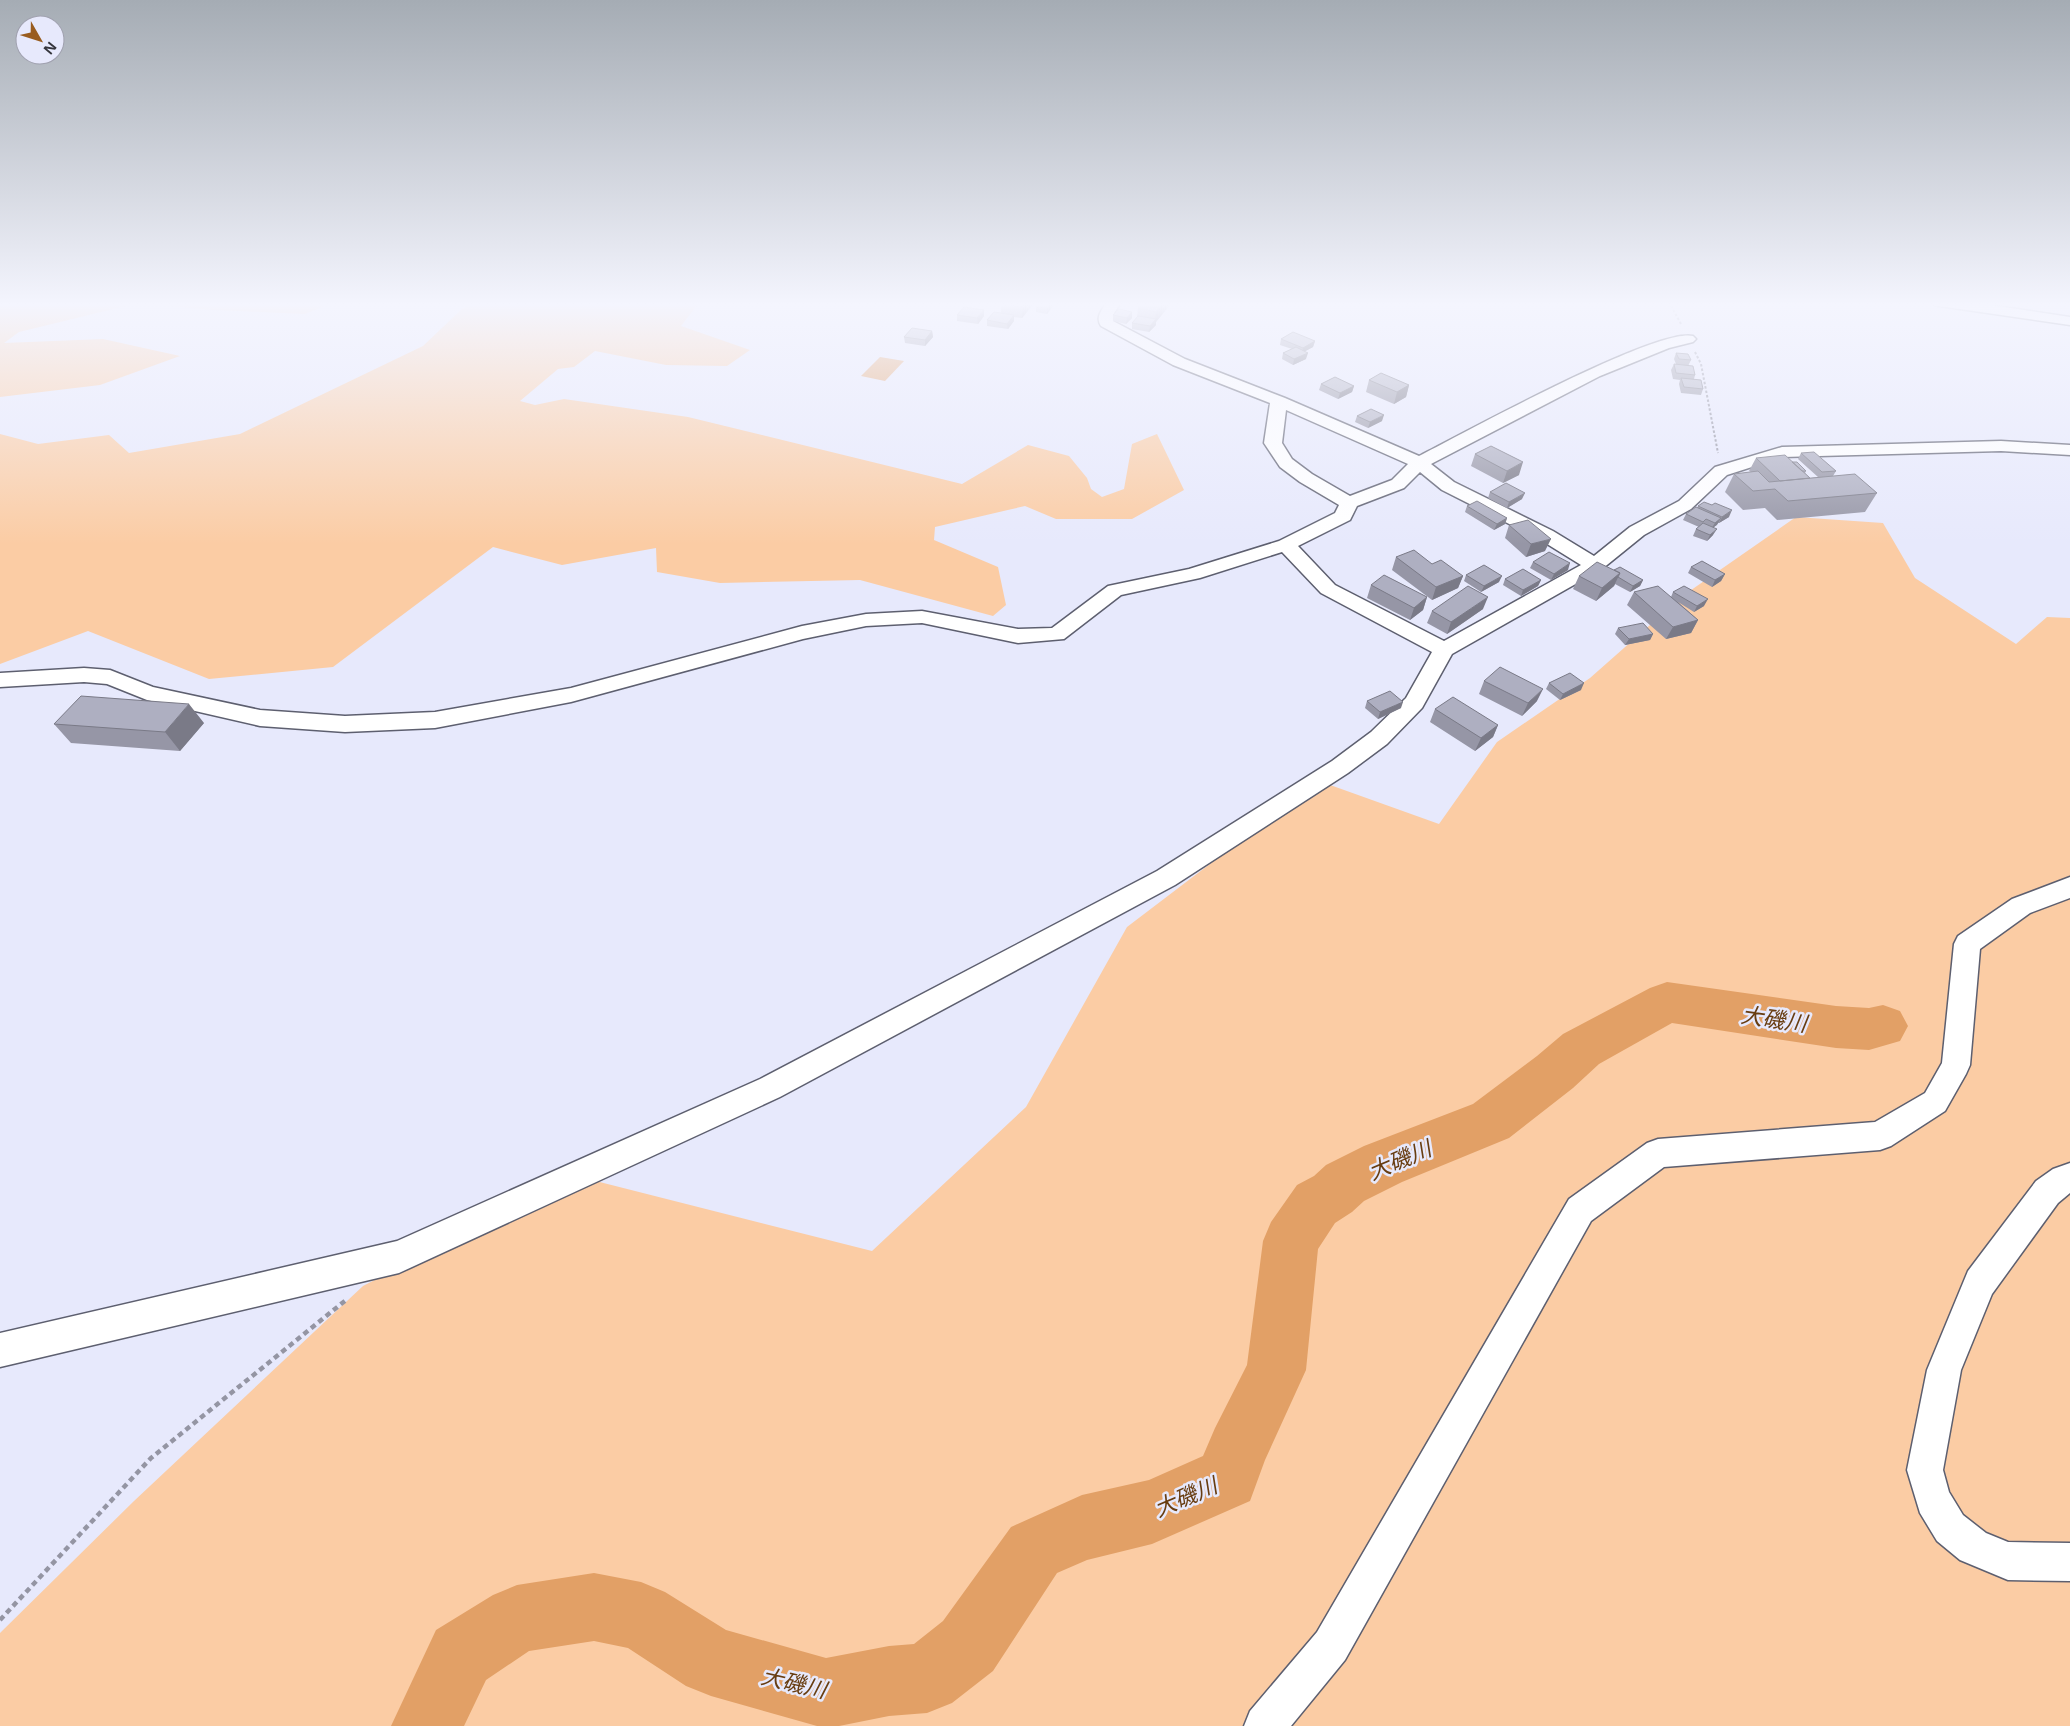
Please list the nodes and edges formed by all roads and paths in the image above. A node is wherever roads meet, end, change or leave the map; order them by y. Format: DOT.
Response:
graph roads {
  1 [pos="1232,383"];
  2 [pos="1575,383"];
  3 [pos="1704,383"];
  4 [pos="1279,401"];
  5 [pos="2070,450"];
  6 [pos="1419,463"];
  7 [pos="1721,471"];
  8 [pos="1349,503"];
  9 [pos="1286,545"];
  10 [pos="1595,565"];
  11 [pos="1444,650"];
  12 [pos="0,680"];
  13 [pos="2070,887"];
  14 [pos="2070,1178"];
  15 [pos="348,1298"];
  16 [pos="0,1350"];
  17 [pos="2070,1562"];
  18 [pos="0,1620"];
  19 [pos="1265,1726"];
  1 -- 4 [label="street"];
  2 -- 6 [label="street"];
  3 -- 7 [label="path"];
  4 -- 6 [label="street"];
  4 -- 8 [label="street"];
  5 -- 7 [label="street"];
  6 -- 8 [label="street"];
  6 -- 10 [label="street"];
  7 -- 10 [label="street"];
  8 -- 9 [label="street"];
  9 -- 11 [label="street"];
  9 -- 12 [label="street"];
  10 -- 11 [label="street"];
  11 -- 16 [label="street"];
  13 -- 19 [label="street"];
  14 -- 17 [label="street"];
  15 -- 18 [label="path"];
}
